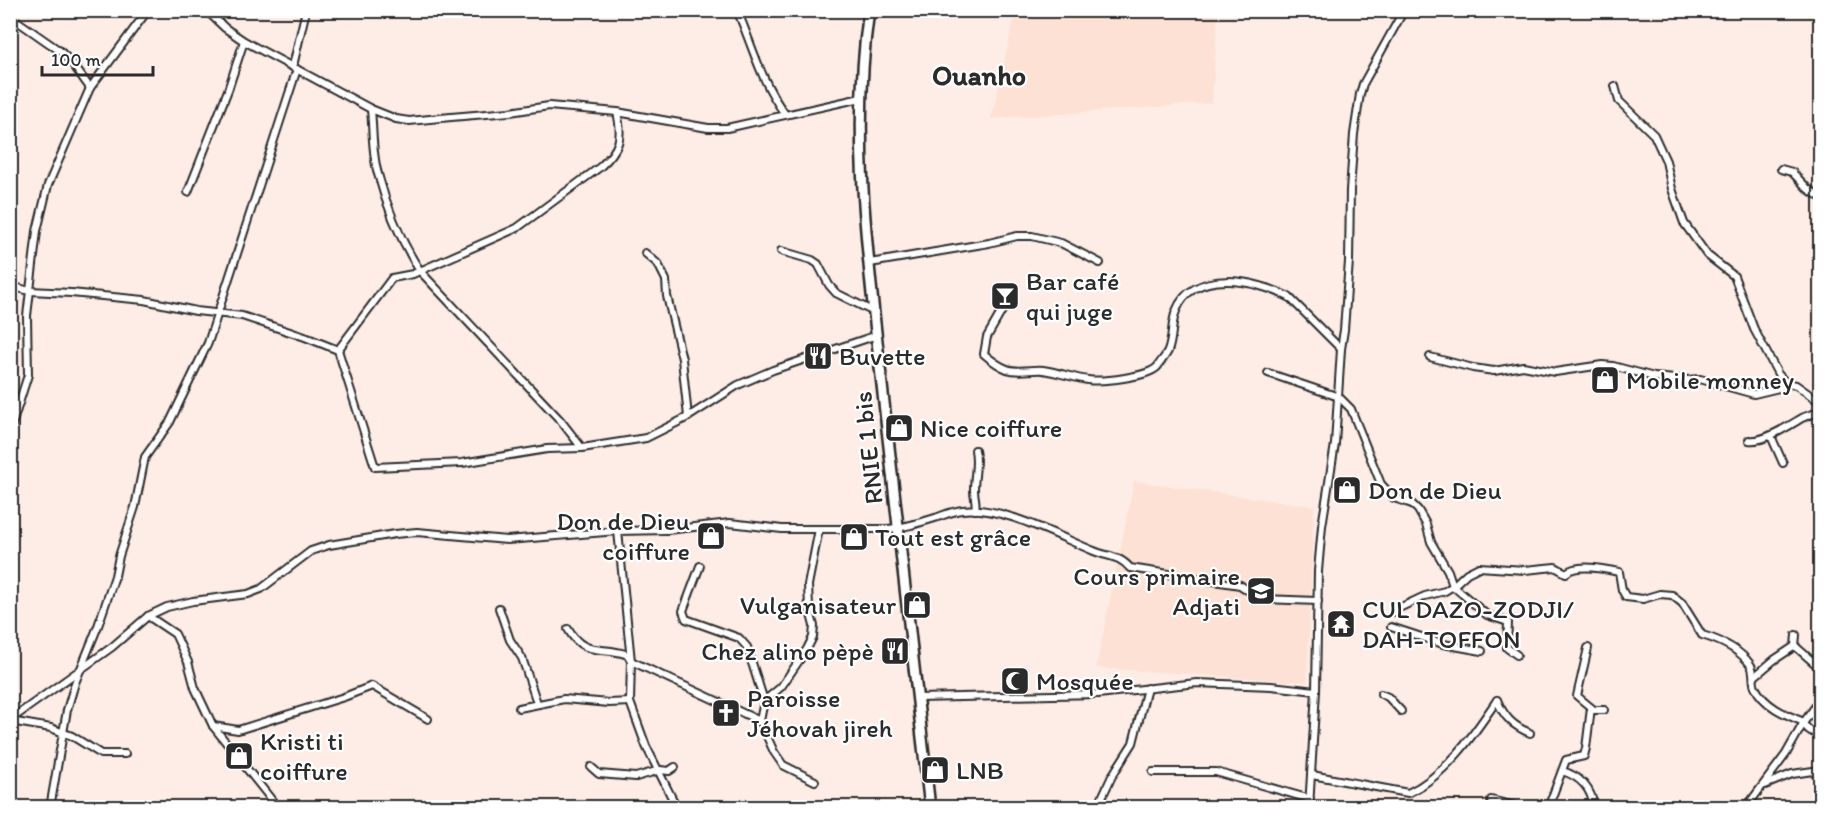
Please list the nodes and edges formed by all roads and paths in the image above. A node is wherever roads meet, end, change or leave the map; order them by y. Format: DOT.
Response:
graph roads {
  1 [pos="148,10"];
  2 [pos="206,10"];
  3 [pos="306,10"];
  4 [pos="737,10"];
  5 [pos="869,10"];
  6 [pos="1404,10"];
  7 [pos="10,16"];
  8 [pos="244,41"];
  9 [pos="295,67"];
  10 [pos="1615,86"];
  11 [pos="90,88"];
  12 [pos="861,98"];
  13 [pos="371,109"];
  14 [pos="617,112"];
  15 [pos="784,114"];
  16 [pos="1781,169"];
  17 [pos="188,192"];
  18 [pos="1821,197"];
  19 [pos="781,251"];
  20 [pos="645,254"];
  21 [pos="870,263"];
  22 [pos="1100,263"];
  23 [pos="420,271"];
  24 [pos="10,285"];
  25 [pos="30,291"];
  26 [pos="1003,309"];
  27 [pos="874,312"];
  28 [pos="218,313"];
  29 [pos="877,335"];
  30 [pos="1341,349"];
  31 [pos="338,350"];
  32 [pos="1430,357"];
  33 [pos="1268,373"];
  34 [pos="1786,383"];
  35 [pos="1339,397"];
  36 [pos="1821,402"];
  37 [pos="1821,411"];
  38 [pos="688,417"];
  39 [pos="10,431"];
  40 [pos="1771,436"];
  41 [pos="1749,440"];
  42 [pos="582,448"];
  43 [pos="975,450"];
  44 [pos="1783,463"];
  45 [pos="975,510"];
  46 [pos="898,528"];
  47 [pos="819,529"];
  48 [pos="618,531"];
  49 [pos="700,566"];
  50 [pos="1453,586"];
  51 [pos="1318,601"];
  52 [pos="499,608"];
  53 [pos="1394,612"];
  54 [pos="148,616"];
  55 [pos="1391,627"];
  56 [pos="567,629"];
  57 [pos="1796,635"];
  58 [pos="1795,646"];
  59 [pos="1588,648"];
  60 [pos="1482,651"];
  61 [pos="1517,656"];
  62 [pos="631,661"];
  63 [pos="1821,668"];
  64 [pos="80,669"];
  65 [pos="1754,676"];
  66 [pos="1147,688"];
  67 [pos="1316,691"];
  68 [pos="1381,694"];
  69 [pos="918,698"];
  70 [pos="1821,700"];
  71 [pos="764,701"];
  72 [pos="630,702"];
  73 [pos="537,703"];
  74 [pos="519,708"];
  75 [pos="1591,708"];
  76 [pos="1604,710"];
  77 [pos="1401,711"];
  78 [pos="428,719"];
  79 [pos="10,720"];
  80 [pos="760,721"];
  81 [pos="1804,723"];
  82 [pos="213,726"];
  83 [pos="63,733"];
  84 [pos="1530,733"];
  85 [pos="1821,736"];
  86 [pos="125,754"];
  87 [pos="591,767"];
  88 [pos="675,767"];
  89 [pos="660,770"];
  90 [pos="1821,770"];
  91 [pos="1562,771"];
  92 [pos="1153,772"];
  93 [pos="1312,776"];
  94 [pos="815,781"];
  95 [pos="1761,787"];
  96 [pos="1310,799"];
  97 [pos="1491,800"];
  98 [pos="50,807"];
  99 [pos="278,807"];
  100 [pos="677,807"];
  101 [pos="930,807"];
  102 [pos="1097,807"];
  103 [pos="1309,807"];
  104 [pos="1524,807"];
  105 [pos="1548,807"];
  106 [pos="1594,807"];
  107 [pos="1744,807"];
  1 -- 11 [label="street"];
  2 -- 8 [label="street"];
  3 -- 9 [label="street"];
  4 -- 15 [label="street"];
  5 -- 12 [label="main road, RNIE 1 bis"];
  6 -- 30 [label="street"];
  7 -- 11 [label="street"];
  8 -- 9 [label="street"];
  8 -- 17 [label="street"];
  9 -- 13 [label="street"];
  9 -- 28 [label="street"];
  10 -- 34 [label="street"];
  11 -- 25 [label="street"];
  12 -- 15 [label="street"];
  12 -- 21 [label="main road, RNIE 1 bis"];
  13 -- 14 [label="street"];
  13 -- 23 [label="street"];
  14 -- 15 [label="street"];
  14 -- 23 [label="street"];
  16 -- 18 [label="street"];
  19 -- 27 [label="street"];
  20 -- 38 [label="street"];
  21 -- 22 [label="street"];
  21 -- 27 [label="main road, RNIE 1 bis"];
  23 -- 31 [label="street"];
  23 -- 42 [label="street"];
  24 -- 25 [label="street"];
  25 -- 28 [label="street"];
  25 -- 39 [label="street"];
  26 -- 30 [label="street"];
  27 -- 29 [label="main road, RNIE 1 bis"];
  28 -- 31 [label="street"];
  28 -- 64 [label="street"];
  29 -- 38 [label="street"];
  29 -- 46 [label="main road, RNIE 1 bis"];
  30 -- 35 [label="street"];
  31 -- 42 [label="street"];
  32 -- 34 [label="street"];
  33 -- 35 [label="street"];
  34 -- 36 [label="street"];
  35 -- 50 [label="street"];
  35 -- 51 [label="street"];
  37 -- 40 [label="street"];
  38 -- 42 [label="street"];
  40 -- 41 [label="street"];
  40 -- 44 [label="street"];
  43 -- 45 [label="street"];
  45 -- 46 [label="street"];
  45 -- 51 [label="street"];
  46 -- 47 [label="street"];
  46 -- 69 [label="main road, RNIE 1 bis"];
  47 -- 48 [label="street"];
  47 -- 71 [label="street"];
  48 -- 54 [label="street"];
  48 -- 62 [label="street"];
  49 -- 71 [label="street"];
  50 -- 53 [label="street"];
  50 -- 61 [label="street"];
  50 -- 65 [label="street"];
  51 -- 67 [label="street"];
  52 -- 73 [label="street"];
  54 -- 64 [label="street"];
  54 -- 82 [label="street"];
  55 -- 60 [label="street"];
  56 -- 62 [label="street"];
  57 -- 58 [label="street"];
  58 -- 63 [label="street"];
  58 -- 65 [label="street"];
  59 -- 75 [label="street"];
  62 -- 72 [label="street"];
  62 -- 80 [label="street"];
  64 -- 79 [label="street"];
  64 -- 83 [label="street"];
  65 -- 81 [label="street"];
  66 -- 67 [label="street"];
  66 -- 69 [label="street"];
  66 -- 102 [label="street"];
  67 -- 93 [label="street"];
  68 -- 77 [label="street"];
  69 -- 101 [label="main road, RNIE 1 bis"];
  70 -- 81 [label="street"];
  71 -- 80 [label="street"];
  72 -- 73 [label="street"];
  72 -- 89 [label="street"];
  73 -- 74 [label="street"];
  75 -- 76 [label="street"];
  75 -- 91 [label="street"];
  78 -- 82 [label="street"];
  79 -- 83 [label="street"];
  80 -- 94 [label="street"];
  81 -- 85 [label="street"];
  81 -- 95 [label="street"];
  82 -- 99 [label="street"];
  83 -- 86 [label="street"];
  83 -- 98 [label="street"];
  84 -- 93 [label="street"];
  87 -- 89 [label="street"];
  88 -- 89 [label="street"];
  89 -- 100 [label="street"];
  90 -- 95 [label="street"];
  91 -- 105 [label="street"];
  91 -- 106 [label="street"];
  92 -- 96 [label="street"];
  93 -- 96 [label="street"];
  95 -- 107 [label="street"];
  96 -- 103 [label="street"];
  97 -- 104 [label="street"];
}
